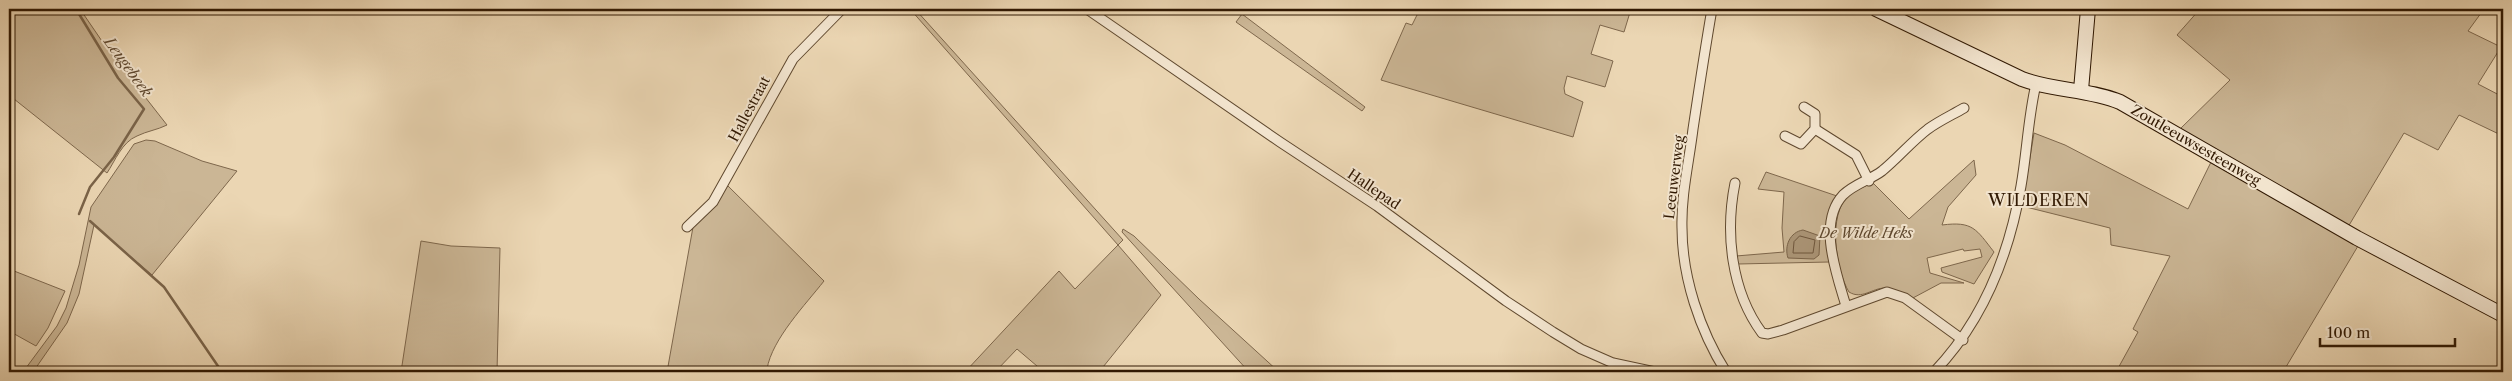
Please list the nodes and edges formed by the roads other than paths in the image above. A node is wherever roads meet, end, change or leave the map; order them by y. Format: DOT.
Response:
graph roads {
  1 [pos="842,9"];
  2 [pos="1087,9"];
  3 [pos="1712,9"];
  4 [pos="1876,9"];
  5 [pos="2088,9"];
  6 [pos="2036,84"];
  7 [pos="2081,90"];
  8 [pos="1804,107"];
  9 [pos="1964,108"];
  10 [pos="1815,129"];
  11 [pos="1785,136"];
  12 [pos="1868,181"];
  13 [pos="1735,183"];
  14 [pos="686,227"];
  15 [pos="1846,306"];
  16 [pos="2503,314"];
  17 [pos="1963,340"];
  18 [pos="1655,372"];
  19 [pos="1726,372"];
  20 [pos="1934,372"];
  1 -- 14 [label="street, Hallestraat"];
  2 -- 18 [label="street, Hallepad"];
  3 -- 19 [label="street, Leeuwerweg"];
  4 -- 6 [label="street, Zoutleeuwsesteenweg"];
  5 -- 7 [label="street"];
  6 -- 7 [label="street, Zoutleeuwsesteenweg"];
  6 -- 17 [label="street"];
  7 -- 16 [label="street, Zoutleeuwsesteenweg"];
  8 -- 10 [label="street"];
  9 -- 12 [label="street"];
  10 -- 11 [label="street"];
  10 -- 12 [label="street"];
  12 -- 15 [label="street"];
  13 -- 15 [label="street"];
  15 -- 17 [label="street"];
  17 -- 20 [label="street"];
}
